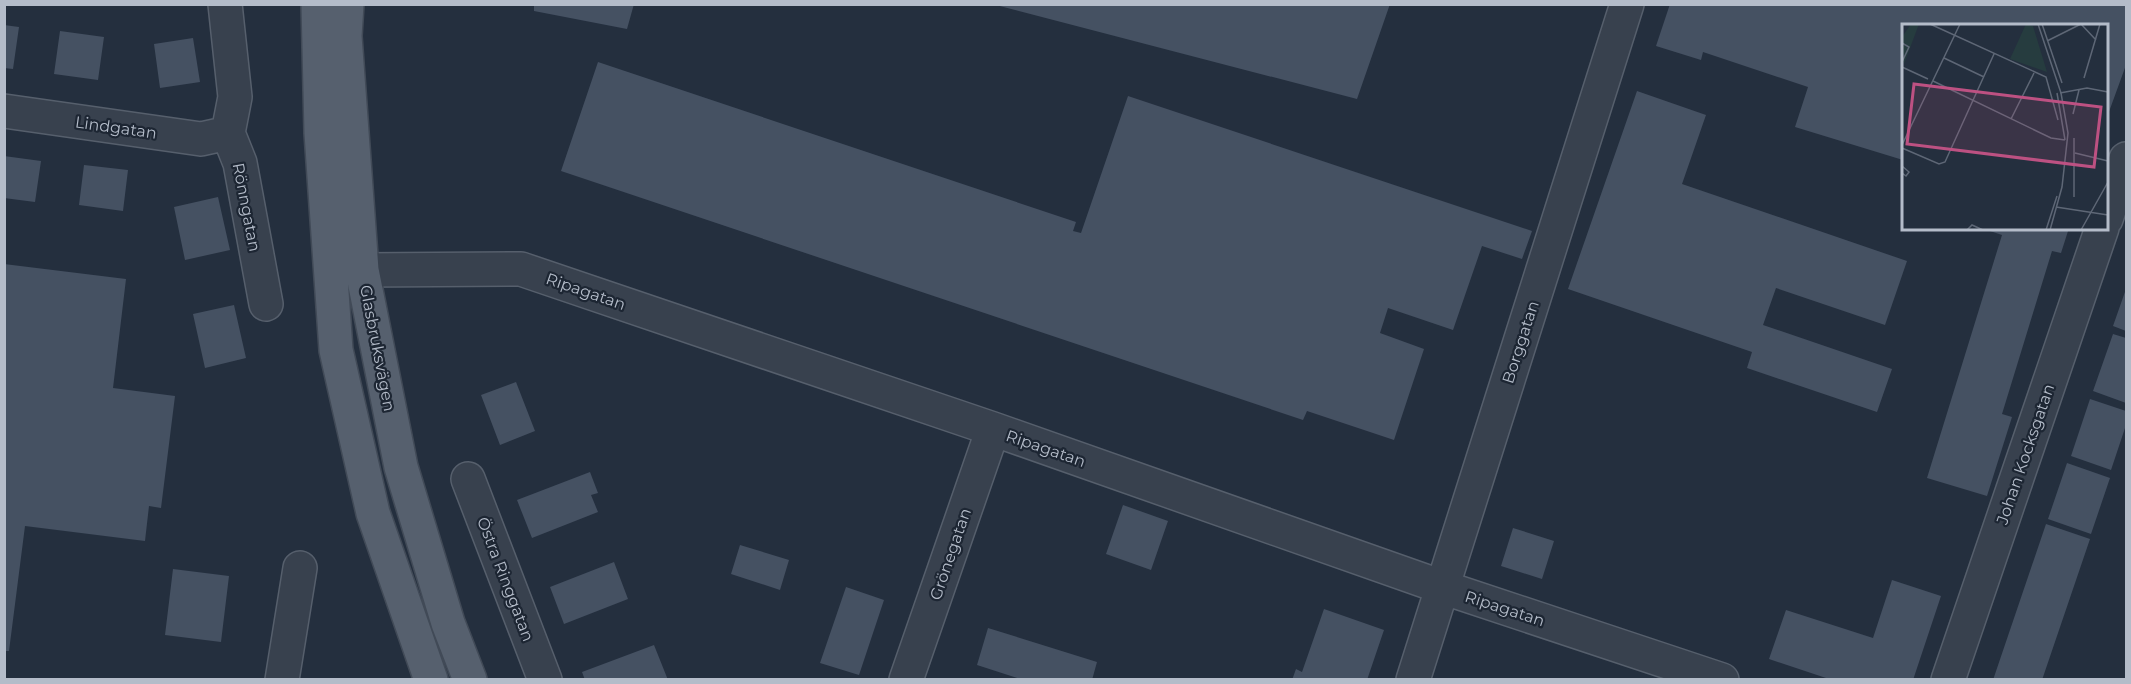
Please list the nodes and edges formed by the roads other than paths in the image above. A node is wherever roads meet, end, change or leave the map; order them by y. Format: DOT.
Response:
graph roads {
  1 [pos="225,4"];
  2 [pos="318,4"];
  3 [pos="347,4"];
  4 [pos="1627,4"];
  5 [pos="4,111"];
  6 [pos="228,133"];
  7 [pos="2127,159"];
  8 [pos="2107,218"];
  9 [pos="2107,221"];
  10 [pos="2102,230"];
  11 [pos="2127,230"];
  12 [pos="362,270"];
  13 [pos="266,304"];
  14 [pos="993,429"];
  15 [pos="468,479"];
  16 [pos="300,568"];
  17 [pos="1442,587"];
  18 [pos="282,680"];
  19 [pos="431,680"];
  20 [pos="470,680"];
  21 [pos="545,680"];
  22 [pos="906,680"];
  23 [pos="1413,680"];
  24 [pos="1722,680"];
  25 [pos="1948,680"];
  1 -- 6 [label="street"];
  2 -- 19 [label="main road"];
  3 -- 12 [label="main road, Glasbruksvägen"];
  4 -- 17 [label="street, Borggatan"];
  5 -- 6 [label="street, Lindgatan"];
  6 -- 13 [label="street, Rönngatan"];
  7 -- 8 [label="street"];
  9 -- 11 [label="street"];
  10 -- 25 [label="street, Johan Kocksgatan"];
  12 -- 14 [label="street, Ripagatan"];
  12 -- 20 [label="main road, Glasbruksvägen"];
  14 -- 17 [label="street, Ripagatan"];
  14 -- 22 [label="street, Grönegatan"];
  15 -- 21 [label="street, Östra Ringgatan"];
  16 -- 18 [label="street"];
  17 -- 23 [label="street, Borggatan"];
  17 -- 24 [label="street, Ripagatan"];
}
